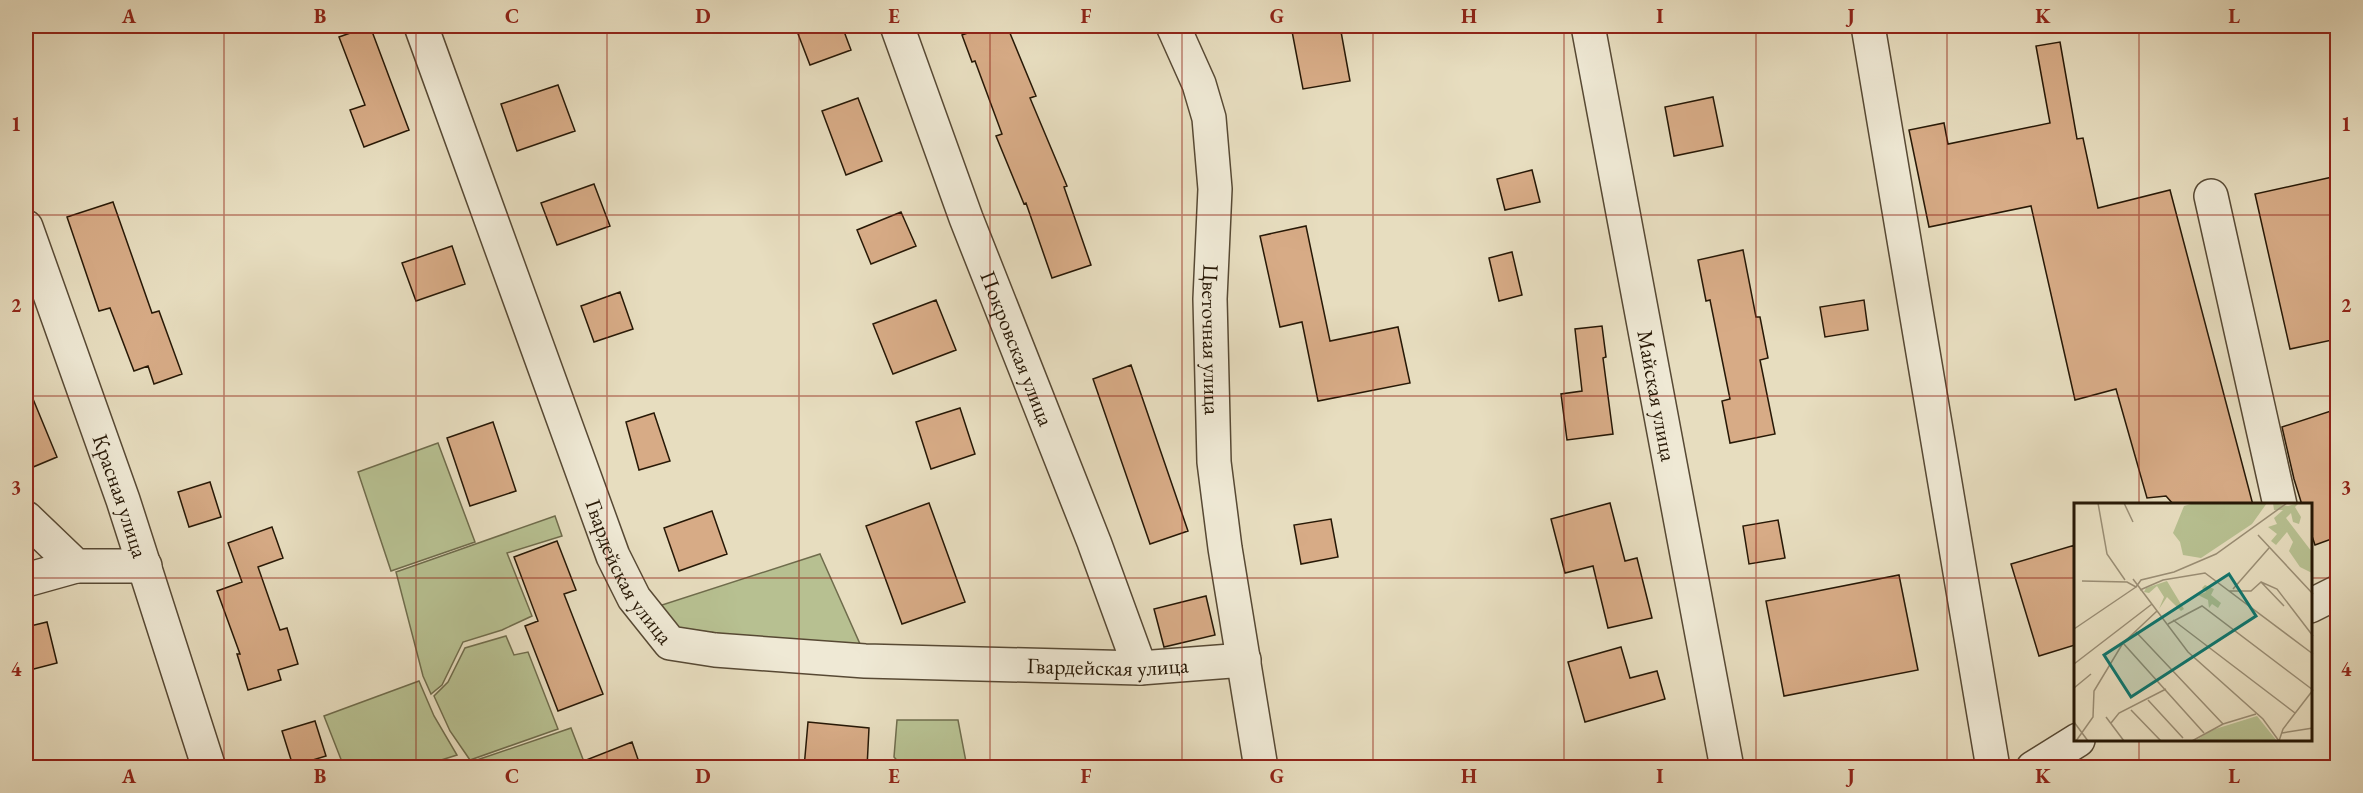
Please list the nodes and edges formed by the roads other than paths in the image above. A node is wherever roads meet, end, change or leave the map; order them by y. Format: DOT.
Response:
graph roads {
  1 [pos="421,26"];
  2 [pos="897,26"];
  3 [pos="1173,26"];
  4 [pos="1588,26"];
  5 [pos="1868,26"];
  6 [pos="2211,196"];
  7 [pos="26,227"];
  8 [pos="2280,503"];
  9 [pos="26,518"];
  10 [pos="76,566"];
  11 [pos="145,566"];
  12 [pos="26,580"];
  13 [pos="2337,592"];
  14 [pos="2312,605"];
  15 [pos="1244,660"];
  16 [pos="1140,668"];
  17 [pos="2076,742"];
  18 [pos="209,768"];
  19 [pos="1260,768"];
  20 [pos="1727,768"];
  21 [pos="1993,768"];
  22 [pos="2033,768"];
  1 -- 16 [label="street, Гвардейская улица"];
  2 -- 16 [label="street, Покровская улица"];
  3 -- 15 [label="street, Цветочная улица"];
  4 -- 20 [label="street, Майская улица"];
  5 -- 21 [label="street"];
  6 -- 8 [label="street"];
  7 -- 11 [label="street, Красная улица"];
  9 -- 10 [label="street"];
  10 -- 11 [label="street"];
  10 -- 12 [label="street"];
  11 -- 18 [label="street, Красная улица"];
  13 -- 14 [label="street"];
  15 -- 16 [label="street, Гвардейская улица"];
  15 -- 19 [label="street, Цветочная улица"];
  17 -- 22 [label="street"];
}
